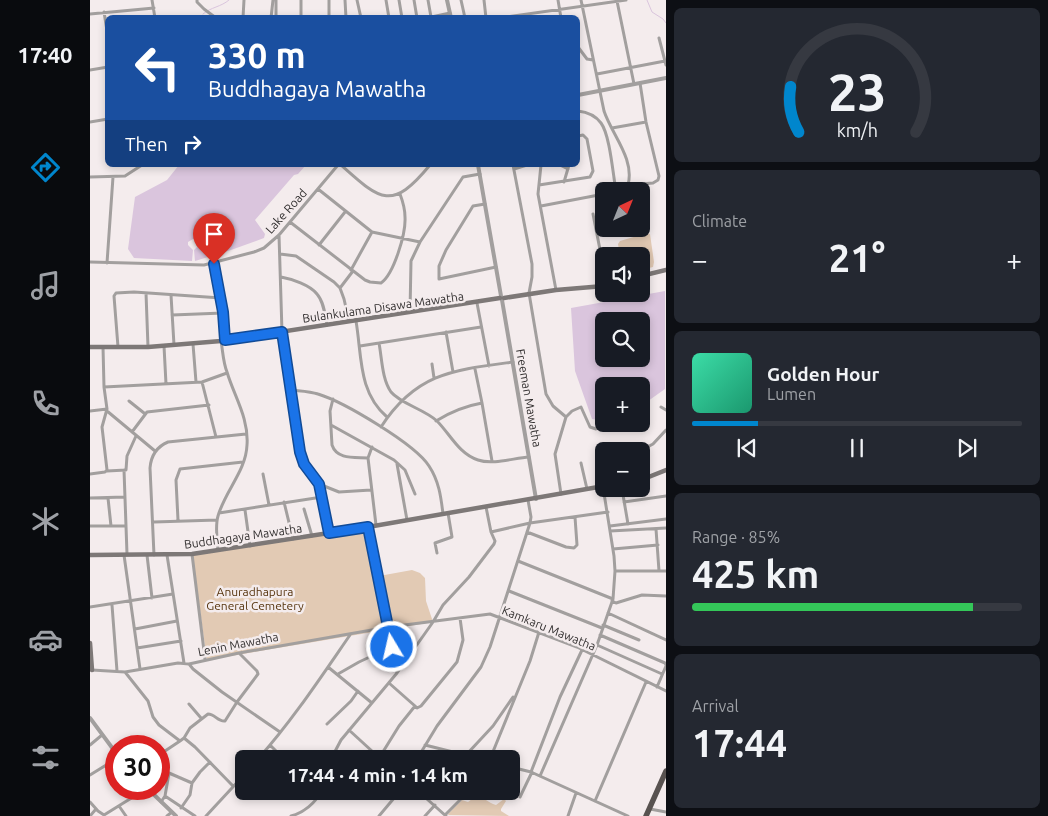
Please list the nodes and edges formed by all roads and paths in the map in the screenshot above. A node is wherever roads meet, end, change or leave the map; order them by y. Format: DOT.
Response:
graph roads {
  1 [pos="152,0"];
  2 [pos="198,0"];
  3 [pos="244,0"];
  4 [pos="275,0"];
  5 [pos="301,0"];
  6 [pos="329,0"];
  7 [pos="345,0"];
  8 [pos="357,0"];
  9 [pos="386,0"];
  10 [pos="399,0"];
  11 [pos="414,0"];
  12 [pos="428,0"];
  13 [pos="447,0"];
  14 [pos="461,0"];
  15 [pos="484,0"];
  16 [pos="558,0"];
  17 [pos="581,0"];
  18 [pos="626,0"];
  19 [pos="618,2"];
  20 [pos="582,6"];
  21 [pos="154,8"];
  22 [pos="560,10"];
  23 [pos="104,12"];
  24 [pos="90,14"];
  25 [pos="154,15"];
  26 [pos="212,15"];
  27 [pos="243,15"];
  28 [pos="272,15"];
  29 [pos="276,15"];
  30 [pos="301,15"];
  31 [pos="329,15"];
  32 [pos="346,15"];
  33 [pos="360,15"];
  34 [pos="388,15"];
  35 [pos="402,15"];
  36 [pos="416,15"];
  37 [pos="429,15"];
  38 [pos="451,15"];
  39 [pos="464,15"];
  40 [pos="486,15"];
  41 [pos="522,15"];
  42 [pos="561,15"];
  43 [pos="105,18"];
  44 [pos="659,38"];
  45 [pos="580,50"];
  46 [pos="593,60"];
  47 [pos="665,63"];
  48 [pos="105,68"];
  49 [pos="630,68"];
  50 [pos="90,70"];
  51 [pos="597,74"];
  52 [pos="666,78"];
  53 [pos="640,83"];
  54 [pos="634,84"];
  55 [pos="600,91"];
  56 [pos="580,95"];
  57 [pos="580,111"];
  58 [pos="105,120"];
  59 [pos="90,122"];
  60 [pos="646,122"];
  61 [pos="612,128"];
  62 [pos="580,136"];
  63 [pos="139,167"];
  64 [pos="338,167"];
  65 [pos="342,167"];
  66 [pos="428,167"];
  67 [pos="478,167"];
  68 [pos="513,167"];
  69 [pos="541,167"];
  70 [pos="568,167"];
  71 [pos="480,174"];
  72 [pos="90,177"];
  73 [pos="113,177"];
  74 [pos="564,182"];
  75 [pos="614,182"];
  76 [pos="628,182"];
  77 [pos="650,182"];
  78 [pos="539,185"];
  79 [pos="318,189"];
  80 [pos="400,194"];
  81 [pos="595,196"];
  82 [pos="485,204"];
  83 [pos="541,206"];
  84 [pos="345,212"];
  85 [pos="593,214"];
  86 [pos="290,222"];
  87 [pos="372,232"];
  88 [pos="279,235"];
  89 [pos="403,237"];
  90 [pos="420,242"];
  91 [pos="319,245"];
  92 [pos="599,247"];
  93 [pos="280,254"];
  94 [pos="90,262"];
  95 [pos="107,263"];
  96 [pos="214,264"];
  97 [pos="496,267"];
  98 [pos="352,270"];
  99 [pos="666,270"];
  100 [pos="650,274"];
  101 [pos="281,277"];
  102 [pos="595,287"];
  103 [pos="340,288"];
  104 [pos="556,290"];
  105 [pos="146,293"];
  106 [pos="529,293"];
  107 [pos="171,295"];
  108 [pos="221,298"];
  109 [pos="502,298"];
  110 [pos="477,303"];
  111 [pos="223,312"];
  112 [pos="410,313"];
  113 [pos="172,315"];
  114 [pos="356,321"];
  115 [pos="350,322"];
  116 [pos="327,325"];
  117 [pos="481,326"];
  118 [pos="282,332"];
  119 [pos="446,332"];
  120 [pos="223,341"];
  121 [pos="379,343"];
  122 [pos="193,344"];
  123 [pos="174,345"];
  124 [pos="164,346"];
  125 [pos="360,346"];
  126 [pos="90,347"];
  127 [pos="103,347"];
  128 [pos="118,347"];
  129 [pos="148,347"];
  130 [pos="513,362"];
  131 [pos="432,364"];
  132 [pos="489,366"];
  133 [pos="475,369"];
  134 [pos="453,372"];
  135 [pos="227,373"];
  136 [pos="434,378"];
  137 [pos="196,382"];
  138 [pos="202,382"];
  139 [pos="166,384"];
  140 [pos="104,387"];
  141 [pos="291,390"];
  142 [pos="333,399"];
  143 [pos="402,400"];
  144 [pos="129,401"];
  145 [pos="482,403"];
  146 [pos="208,405"];
  147 [pos="661,407"];
  148 [pos="107,410"];
  149 [pos="666,410"];
  150 [pos="90,411"];
  151 [pos="144,413"];
  152 [pos="387,417"];
  153 [pos="566,417"];
  154 [pos="436,421"];
  155 [pos="331,425"];
  156 [pos="381,427"];
  157 [pos="595,428"];
  158 [pos="666,430"];
  159 [pos="132,432"];
  160 [pos="246,434"];
  161 [pos="136,436"];
  162 [pos="216,437"];
  163 [pos="650,446"];
  164 [pos="372,448"];
  165 [pos="155,451"];
  166 [pos="528,457"];
  167 [pos="368,458"];
  168 [pos="492,461"];
  169 [pos="243,462"];
  170 [pos="397,463"];
  171 [pos="582,463"];
  172 [pos="124,470"];
  173 [pos="666,470"];
  174 [pos="107,471"];
  175 [pos="90,474"];
  176 [pos="263,474"];
  177 [pos="650,477"];
  178 [pos="319,484"];
  179 [pos="595,488"];
  180 [pos="371,490"];
  181 [pos="587,490"];
  182 [pos="416,494"];
  183 [pos="561,494"];
  184 [pos="666,496"];
  185 [pos="125,497"];
  186 [pos="322,497"];
  187 [pos="605,497"];
  188 [pos="623,497"];
  189 [pos="90,498"];
  190 [pos="108,498"];
  191 [pos="536,499"];
  192 [pos="528,500"];
  193 [pos="284,502"];
  194 [pos="624,502"];
  195 [pos="269,504"];
  196 [pos="486,507"];
  197 [pos="304,509"];
  198 [pos="245,510"];
  199 [pos="608,512"];
  200 [pos="218,514"];
  201 [pos="446,514"];
  202 [pos="575,517"];
  203 [pos="666,519"];
  204 [pos="178,520"];
  205 [pos="217,520"];
  206 [pos="407,520"];
  207 [pos="154,522"];
  208 [pos="530,523"];
  209 [pos="628,524"];
  210 [pos="376,525"];
  211 [pos="90,526"];
  212 [pos="111,526"];
  213 [pos="126,526"];
  214 [pos="610,526"];
  215 [pos="368,527"];
  216 [pos="666,528"];
  217 [pos="656,529"];
  218 [pos="610,531"];
  219 [pos="491,532"];
  220 [pos="527,532"];
  221 [pos="329,533"];
  222 [pos="312,536"];
  223 [pos="293,539"];
  224 [pos="658,545"];
  225 [pos="250,546"];
  226 [pos="613,548"];
  227 [pos="218,550"];
  228 [pos="436,553"];
  229 [pos="192,554"];
  230 [pos="90,555"];
  231 [pos="126,555"];
  232 [pos="147,555"];
  233 [pos="154,555"];
  234 [pos="167,555"];
  235 [pos="518,561"];
  236 [pos="615,571"];
  237 [pos="659,571"];
  238 [pos="666,571"];
  239 [pos="508,591"];
  240 [pos="173,594"];
  241 [pos="666,596"];
  242 [pos="152,598"];
  243 [pos="612,600"];
  244 [pos="131,602"];
  245 [pos="112,604"];
  246 [pos="90,607"];
  247 [pos="608,612"];
  248 [pos="500,617"];
  249 [pos="460,618"];
  250 [pos="177,621"];
  251 [pos="432,622"];
  252 [pos="603,627"];
  253 [pos="388,628"];
  254 [pos="135,629"];
  255 [pos="539,632"];
  256 [pos="350,634"];
  257 [pos="600,635"];
  258 [pos="640,640"];
  259 [pos="666,640"];
  260 [pos="180,641"];
  261 [pos="90,643"];
  262 [pos="597,644"];
  263 [pos="392,647"];
  264 [pos="137,648"];
  265 [pos="582,650"];
  266 [pos="239,653"];
  267 [pos="592,655"];
  268 [pos="205,659"];
  269 [pos="184,663"];
  270 [pos="189,664"];
  271 [pos="666,666"];
  272 [pos="328,667"];
  273 [pos="140,669"];
  274 [pos="91,670"];
  275 [pos="117,671"];
  276 [pos="125,672"];
  277 [pos="397,673"];
  278 [pos="338,674"];
  279 [pos="662,674"];
  280 [pos="646,682"];
  281 [pos="389,683"];
  282 [pos="657,687"];
  283 [pos="358,690"];
  284 [pos="666,691"];
  285 [pos="516,692"];
  286 [pos="237,702"];
  287 [pos="372,703"];
  288 [pos="189,704"];
  289 [pos="415,706"];
  290 [pos="90,718"];
  291 [pos="201,718"];
  292 [pos="327,724"];
  293 [pos="95,725"];
  294 [pos="90,728"];
  295 [pos="349,730"];
  296 [pos="280,732"];
  297 [pos="102,735"];
  298 [pos="184,738"];
  299 [pos="105,739"];
  300 [pos="180,741"];
  301 [pos="90,745"];
  302 [pos="270,745"];
  303 [pos="425,745"];
  304 [pos="170,748"];
  305 [pos="266,750"];
  306 [pos="275,750"];
  307 [pos="336,750"];
  308 [pos="371,750"];
  309 [pos="384,750"];
  310 [pos="422,750"];
  311 [pos="446,750"];
  312 [pos="471,750"];
  313 [pos="493,750"];
  314 [pos="210,762"];
  315 [pos="105,766"];
  316 [pos="520,769"];
  317 [pos="666,771"];
  318 [pos="531,772"];
  319 [pos="170,773"];
  320 [pos="90,776"];
  321 [pos="540,776"];
  322 [pos="192,783"];
  323 [pos="233,786"];
  324 [pos="576,792"];
  325 [pos="520,797"];
  326 [pos="129,800"];
  327 [pos="160,800"];
  328 [pos="170,800"];
  329 [pos="316,800"];
  330 [pos="392,800"];
  331 [pos="429,800"];
  332 [pos="460,800"];
  333 [pos="90,802"];
  334 [pos="162,802"];
  335 [pos="595,802"];
  336 [pos="435,805"];
  337 [pos="119,806"];
  338 [pos="181,808"];
  339 [pos="96,809"];
  340 [pos="649,809"];
  341 [pos="172,812"];
  342 [pos="666,812"];
  343 [pos="90,816"];
  344 [pos="104,816"];
  345 [pos="126,816"];
  346 [pos="167,816"];
  347 [pos="176,816"];
  348 [pos="195,816"];
  349 [pos="206,816"];
  350 [pos="293,816"];
  351 [pos="379,816"];
  352 [pos="425,816"];
  353 [pos="446,816"];
  354 [pos="568,816"];
  355 [pos="628,816"];
  356 [pos="646,816"];
  1 -- 21 [label="street"];
  2 -- 26 [label="street"];
  3 -- 27 [label="street"];
  4 -- 28 [label="street"];
  4 -- 29 [label="street"];
  5 -- 30 [label="street"];
  6 -- 31 [label="street"];
  7 -- 32 [label="street"];
  8 -- 33 [label="street"];
  9 -- 34 [label="street"];
  10 -- 35 [label="street"];
  11 -- 36 [label="street"];
  12 -- 37 [label="street"];
  13 -- 38 [label="street"];
  14 -- 39 [label="street"];
  15 -- 40 [label="street"];
  16 -- 22 [label="street"];
  17 -- 20 [label="street"];
  18 -- 19 [label="street"];
  19 -- 20 [label="street"];
  19 -- 49 [label="street"];
  20 -- 22 [label="street"];
  20 -- 46 [label="street"];
  21 -- 23 [label="street"];
  21 -- 25 [label="street"];
  22 -- 41 [label="street"];
  22 -- 42 [label="street"];
  23 -- 24 [label="street"];
  23 -- 43 [label="street"];
  44 -- 47 [label="street"];
  45 -- 46 [label="street"];
  46 -- 51 [label="street"];
  47 -- 49 [label="street"];
  48 -- 50 [label="street"];
  49 -- 51 [label="street"];
  49 -- 54 [label="street"];
  51 -- 55 [label="street"];
  52 -- 53 [label="street"];
  53 -- 54 [label="street"];
  53 -- 60 [label="street"];
  54 -- 55 [label="street"];
  55 -- 56 [label="street"];
  55 -- 61 [label="street"];
  57 -- 75 [label="street"];
  58 -- 59 [label="street"];
  60 -- 61 [label="street"];
  60 -- 77 [label="street"];
  61 -- 76 [label="street"];
  62 -- 74 [label="street"];
  63 -- 73 [label="street"];
  64 -- 79 [label="street, Lake Road"];
  65 -- 80 [label="street"];
  66 -- 80 [label="street"];
  67 -- 71 [label="street, Freeman Mawatha"];
  68 -- 106 [label="street"];
  69 -- 78 [label="street"];
  70 -- 74 [label="street"];
  71 -- 82 [label="street, Freeman Mawatha"];
  71 -- 90 [label="street"];
  72 -- 73 [label="street"];
  73 -- 95 [label="street"];
  74 -- 78 [label="street"];
  78 -- 83 [label="street"];
  79 -- 84 [label="street"];
  79 -- 86 [label="street, Lake Road"];
  80 -- 89 [label="street"];
  81 -- 83 [label="street"];
  82 -- 97 [label="street, Freeman Mawatha"];
  82 -- 97 [label="street"];
  83 -- 104 [label="street"];
  84 -- 87 [label="street"];
  84 -- 91 [label="street"];
  85 -- 92 [label="street"];
  86 -- 88 [label="street, Lake Road"];
  86 -- 91 [label="street"];
  87 -- 89 [label="street"];
  87 -- 98 [label="street"];
  88 -- 93 [label="street"];
  88 -- 96 [label="street, Lake Road"];
  89 -- 90 [label="street"];
  89 -- 98 [label="street"];
  90 -- 112 [label="street"];
  91 -- 98 [label="street"];
  93 -- 101 [label="street"];
  93 -- 103 [label="street"];
  94 -- 95 [label="street, Lake Road"];
  95 -- 96 [label="street, Lake Road"];
  96 -- 108 [label="street"];
  97 -- 109 [label="street, Freeman Mawatha"];
  98 -- 103 [label="street"];
  99 -- 100 [label="main road"];
  101 -- 116 [label="street"];
  101 -- 118 [label="street"];
  102 -- 104 [label="main road, Bulankulama Disawa Mawatha"];
  103 -- 115 [label="street"];
  104 -- 106 [label="main road, Bulankulama Disawa Mawatha"];
  105 -- 107 [label="street"];
  105 -- 128 [label="street"];
  105 -- 129 [label="street"];
  106 -- 109 [label="main road, Bulankulama Disawa Mawatha"];
  106 -- 153 [label="street"];
  107 -- 108 [label="street"];
  107 -- 113 [label="street"];
  108 -- 111 [label="street"];
  109 -- 110 [label="main road, Bulankulama Disawa Mawatha"];
  109 -- 130 [label="street, Freeman Mawatha"];
  110 -- 112 [label="main road, Bulankulama Disawa Mawatha"];
  110 -- 117 [label="street"];
  111 -- 113 [label="street"];
  111 -- 120 [label="street"];
  112 -- 114 [label="main road, Bulankulama Disawa Mawatha"];
  113 -- 123 [label="street"];
  114 -- 115 [label="main road, Bulankulama Disawa Mawatha"];
  114 -- 125 [label="street"];
  115 -- 116 [label="main road, Bulankulama Disawa Mawatha"];
  116 -- 118 [label="main road, Bulankulama Disawa Mawatha"];
  117 -- 119 [label="street"];
  117 -- 132 [label="street"];
  118 -- 120 [label="main road, Bulankulama Disawa Mawatha"];
  118 -- 141 [label="street"];
  119 -- 121 [label="street"];
  119 -- 134 [label="street"];
  120 -- 122 [label="main road, Bulankulama Disawa Mawatha"];
  120 -- 135 [label="street"];
  121 -- 125 [label="street"];
  121 -- 143 [label="street"];
  122 -- 123 [label="main road, Bulankulama Disawa Mawatha"];
  122 -- 137 [label="street"];
  123 -- 124 [label="main road, Bulankulama Disawa Mawatha"];
  124 -- 129 [label="main road, Bulankulama Disawa Mawatha"];
  124 -- 139 [label="street"];
  125 -- 152 [label="street"];
  126 -- 127 [label="main road, Bulankulama Disawa Mawatha"];
  127 -- 128 [label="main road, Bulankulama Disawa Mawatha"];
  127 -- 140 [label="street"];
  128 -- 129 [label="main road, Bulankulama Disawa Mawatha"];
  130 -- 132 [label="street"];
  130 -- 166 [label="street, Freeman Mawatha"];
  131 -- 136 [label="street"];
  132 -- 133 [label="street"];
  133 -- 134 [label="street"];
  133 -- 145 [label="street"];
  134 -- 136 [label="street"];
  135 -- 138 [label="street"];
  135 -- 160 [label="street"];
  136 -- 143 [label="street"];
  137 -- 138 [label="street"];
  137 -- 139 [label="street"];
  138 -- 146 [label="street"];
  139 -- 140 [label="street"];
  140 -- 148 [label="street"];
  141 -- 142 [label="street"];
  141 -- 178 [label="street"];
  142 -- 155 [label="street"];
  142 -- 156 [label="street"];
  143 -- 152 [label="street"];
  143 -- 154 [label="street"];
  144 -- 151 [label="street"];
  145 -- 154 [label="street"];
  145 -- 168 [label="street"];
  146 -- 151 [label="street"];
  146 -- 162 [label="street"];
  147 -- 149 [label="street"];
  148 -- 150 [label="street"];
  148 -- 159 [label="street"];
  148 -- 174 [label="street"];
  151 -- 159 [label="street"];
  152 -- 156 [label="street"];
  153 -- 157 [label="street"];
  153 -- 183 [label="street"];
  154 -- 168 [label="street"];
  155 -- 164 [label="street"];
  155 -- 167 [label="street"];
  156 -- 201 [label="street"];
  158 -- 163 [label="street"];
  159 -- 161 [label="street"];
  160 -- 162 [label="street"];
  160 -- 169 [label="street"];
  161 -- 165 [label="street"];
  161 -- 172 [label="street"];
  162 -- 165 [label="street"];
  164 -- 167 [label="street"];
  164 -- 170 [label="street"];
  165 -- 207 [label="street"];
  166 -- 168 [label="street"];
  166 -- 191 [label="street, Freeman Mawatha"];
  167 -- 180 [label="street"];
  169 -- 200 [label="street"];
  169 -- 204 [label="street"];
  170 -- 182 [label="street"];
  170 -- 206 [label="street"];
  171 -- 181 [label="street"];
  172 -- 174 [label="street"];
  172 -- 185 [label="street"];
  173 -- 177 [label="main road"];
  174 -- 175 [label="street"];
  176 -- 195 [label="street"];
  178 -- 180 [label="street"];
  178 -- 186 [label="street"];
  179 -- 181 [label="main road, Buddhagaya Mawatha"];
  180 -- 210 [label="street"];
  181 -- 183 [label="main road, Buddhagaya Mawatha"];
  183 -- 191 [label="main road, Buddhagaya Mawatha"];
  184 -- 194 [label="street"];
  185 -- 190 [label="street"];
  185 -- 213 [label="street"];
  186 -- 193 [label="street"];
  186 -- 221 [label="street"];
  187 -- 199 [label="street"];
  188 -- 194 [label="street"];
  189 -- 190 [label="street"];
  190 -- 212 [label="street"];
  191 -- 192 [label="main road, Buddhagaya Mawatha"];
  192 -- 196 [label="main road, Buddhagaya Mawatha"];
  192 -- 208 [label="street"];
  193 -- 195 [label="street"];
  193 -- 223 [label="street"];
  194 -- 209 [label="street"];
  195 -- 198 [label="street"];
  196 -- 201 [label="main road, Buddhagaya Mawatha"];
  196 -- 219 [label="street"];
  197 -- 222 [label="street"];
  198 -- 200 [label="street"];
  198 -- 225 [label="street"];
  199 -- 202 [label="street"];
  199 -- 214 [label="street"];
  200 -- 205 [label="street"];
  201 -- 206 [label="main road, Buddhagaya Mawatha"];
  201 -- 228 [label="street"];
  202 -- 208 [label="street"];
  202 -- 220 [label="street"];
  203 -- 209 [label="street"];
  204 -- 205 [label="street"];
  204 -- 207 [label="street"];
  205 -- 227 [label="street"];
  206 -- 210 [label="main road, Buddhagaya Mawatha"];
  207 -- 233 [label="street"];
  208 -- 219 [label="street"];
  208 -- 220 [label="street"];
  209 -- 214 [label="street"];
  210 -- 215 [label="main road, Buddhagaya Mawatha"];
  211 -- 212 [label="street"];
  212 -- 213 [label="street"];
  213 -- 231 [label="street"];
  214 -- 218 [label="street"];
  215 -- 221 [label="main road, Buddhagaya Mawatha"];
  215 -- 253 [label="street"];
  216 -- 217 [label="street"];
  217 -- 218 [label="street"];
  217 -- 224 [label="street"];
  218 -- 226 [label="street"];
  219 -- 251 [label="street"];
  220 -- 235 [label="street"];
  221 -- 222 [label="main road, Buddhagaya Mawatha"];
  222 -- 223 [label="main road, Buddhagaya Mawatha"];
  223 -- 225 [label="main road, Buddhagaya Mawatha"];
  224 -- 226 [label="street"];
  224 -- 237 [label="street"];
  225 -- 227 [label="main road, Buddhagaya Mawatha"];
  226 -- 236 [label="street"];
  227 -- 229 [label="main road, Buddhagaya Mawatha"];
  229 -- 234 [label="main road, Buddhagaya Mawatha"];
  229 -- 268 [label="street"];
  230 -- 231 [label="main road, Buddhagaya Mawatha"];
  231 -- 232 [label="main road, Buddhagaya Mawatha"];
  231 -- 244 [label="street"];
  232 -- 233 [label="main road, Buddhagaya Mawatha"];
  232 -- 242 [label="street"];
  233 -- 234 [label="main road, Buddhagaya Mawatha"];
  234 -- 240 [label="street"];
  235 -- 239 [label="street"];
  235 -- 243 [label="street"];
  236 -- 237 [label="street"];
  236 -- 243 [label="street"];
  237 -- 238 [label="street"];
  239 -- 248 [label="street"];
  239 -- 252 [label="street"];
  240 -- 242 [label="street"];
  240 -- 250 [label="street"];
  241 -- 243 [label="street"];
  242 -- 244 [label="street"];
  243 -- 247 [label="street"];
  244 -- 245 [label="street"];
  244 -- 254 [label="street"];
  245 -- 246 [label="street"];
  245 -- 275 [label="street"];
  247 -- 252 [label="street"];
  247 -- 259 [label="street"];
  248 -- 249 [label="street, Kamkaru Mawatha"];
  248 -- 255 [label="street, Kamkaru Mawatha"];
  248 -- 303 [label="street"];
  249 -- 251 [label="street, Kamkaru Mawatha"];
  249 -- 289 [label="street"];
  250 -- 254 [label="street"];
  250 -- 260 [label="street"];
  251 -- 253 [label="street, Kamkaru Mawatha"];
  251 -- 277 [label="street"];
  252 -- 257 [label="street"];
  252 -- 258 [label="street"];
  253 -- 256 [label="street, Lenin Mawatha"];
  253 -- 263 [label="street"];
  254 -- 264 [label="street"];
  255 -- 265 [label="street, Kamkaru Mawatha"];
  255 -- 285 [label="street"];
  256 -- 266 [label="street, Lenin Mawatha"];
  256 -- 272 [label="street"];
  257 -- 262 [label="street"];
  257 -- 271 [label="street"];
  260 -- 264 [label="street"];
  260 -- 269 [label="street"];
  261 -- 274 [label="main road"];
  262 -- 267 [label="street"];
  262 -- 279 [label="street"];
  263 -- 277 [label="street"];
  263 -- 278 [label="street"];
  264 -- 273 [label="street"];
  265 -- 267 [label="street, Kamkaru Mawatha"];
  265 -- 318 [label="street"];
  266 -- 268 [label="street, Lenin Mawatha"];
  266 -- 286 [label="street"];
  267 -- 280 [label="street, Kamkaru Mawatha"];
  267 -- 321 [label="street"];
  268 -- 270 [label="street, Lenin Mawatha"];
  269 -- 270 [label="street, Lenin Mawatha"];
  269 -- 273 [label="street, Lenin Mawatha"];
  270 -- 286 [label="street"];
  271 -- 279 [label="street"];
  272 -- 278 [label="street"];
  272 -- 296 [label="street"];
  273 -- 276 [label="street, Lenin Mawatha"];
  274 -- 275 [label="street, Lenin Mawatha"];
  275 -- 276 [label="street, Lenin Mawatha"];
  276 -- 300 [label="street"];
  277 -- 281 [label="street"];
  278 -- 283 [label="street"];
  279 -- 282 [label="street"];
  280 -- 282 [label="street, Kamkaru Mawatha"];
  280 -- 335 [label="street"];
  281 -- 287 [label="street"];
  281 -- 289 [label="street"];
  282 -- 284 [label="street, Kamkaru Mawatha"];
  283 -- 287 [label="street"];
  283 -- 292 [label="street"];
  285 -- 312 [label="street"];
  285 -- 313 [label="street"];
  286 -- 291 [label="street"];
  286 -- 296 [label="street"];
  287 -- 295 [label="street"];
  288 -- 291 [label="street"];
  289 -- 309 [label="street"];
  290 -- 293 [label="street"];
  291 -- 298 [label="street"];
  293 -- 294 [label="street"];
  293 -- 297 [label="street"];
  295 -- 307 [label="street"];
  295 -- 308 [label="street"];
  296 -- 302 [label="street"];
  297 -- 299 [label="street"];
  297 -- 301 [label="street"];
  298 -- 300 [label="street"];
  298 -- 314 [label="street"];
  300 -- 304 [label="street"];
  302 -- 305 [label="street"];
  302 -- 306 [label="street"];
  303 -- 310 [label="street"];
  303 -- 311 [label="street"];
  314 -- 322 [label="street"];
  314 -- 323 [label="street"];
  315 -- 320 [label="street"];
  316 -- 318 [label="street"];
  317 -- 340 [label="highway"];
  318 -- 321 [label="street"];
  318 -- 325 [label="street"];
  319 -- 322 [label="street"];
  321 -- 324 [label="street"];
  322 -- 338 [label="street"];
  323 -- 349 [label="street"];
  324 -- 335 [label="street"];
  324 -- 354 [label="street"];
  326 -- 337 [label="street"];
  327 -- 334 [label="street"];
  328 -- 338 [label="street"];
  329 -- 350 [label="street"];
  330 -- 351 [label="street"];
  331 -- 336 [label="street"];
  332 -- 353 [label="street"];
  333 -- 339 [label="street"];
  334 -- 341 [label="street"];
  335 -- 355 [label="street"];
  336 -- 352 [label="street"];
  336 -- 353 [label="street"];
  337 -- 344 [label="street"];
  337 -- 345 [label="street"];
  338 -- 348 [label="street"];
  339 -- 343 [label="street"];
  339 -- 344 [label="street"];
  340 -- 342 [label="street"];
  340 -- 356 [label="highway"];
  341 -- 346 [label="street"];
  341 -- 347 [label="street"];
}
